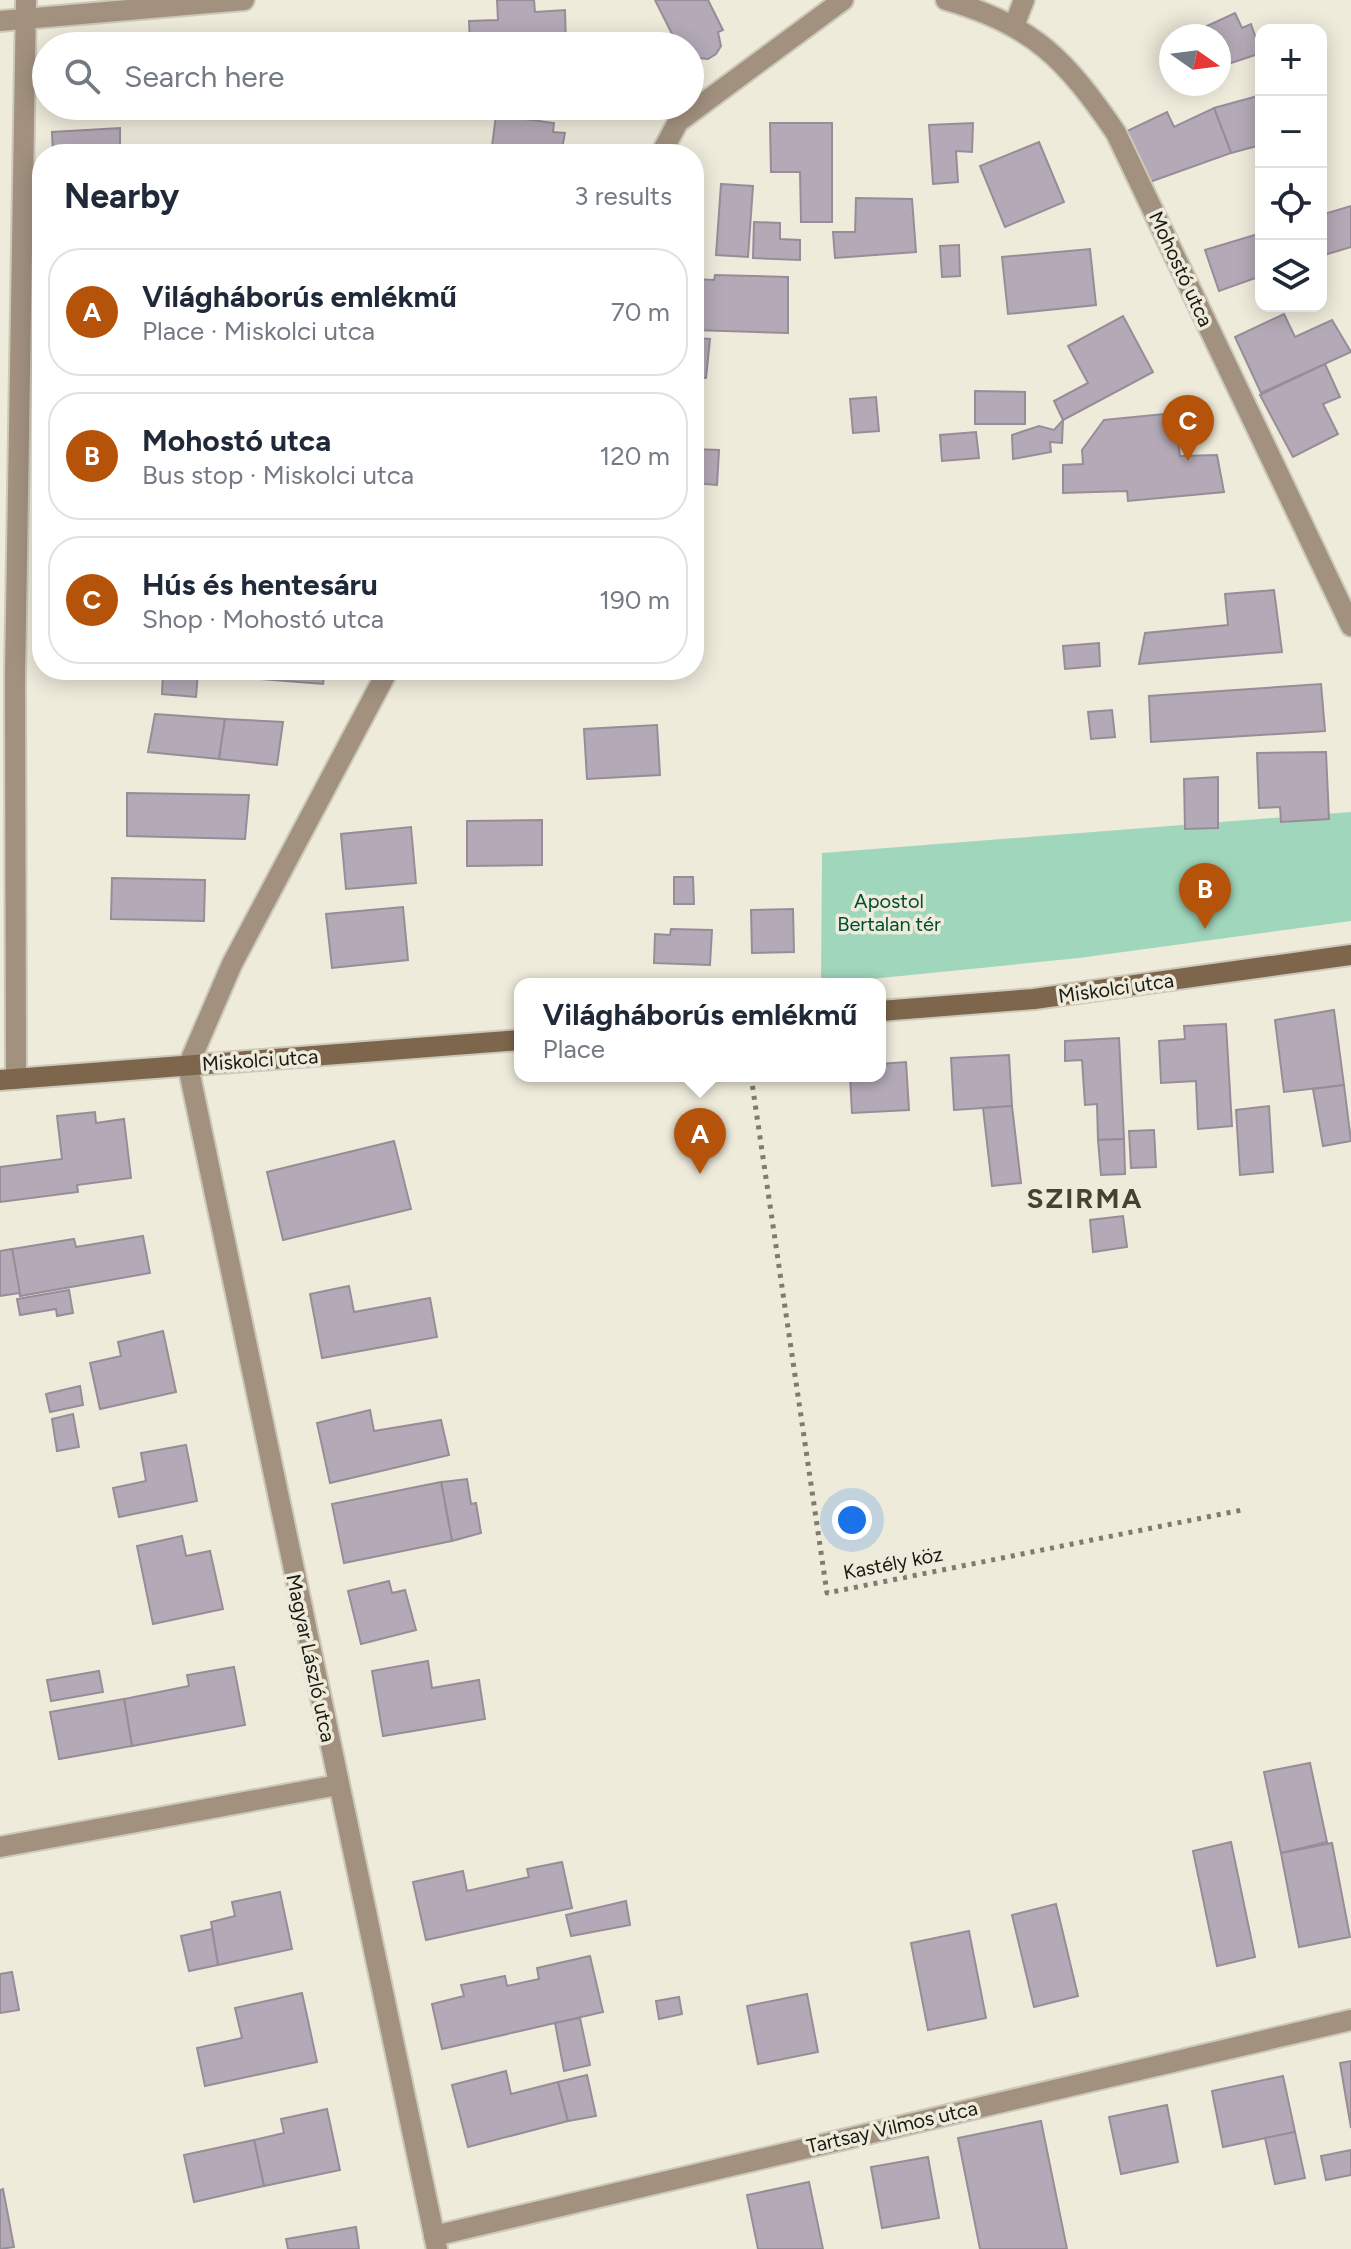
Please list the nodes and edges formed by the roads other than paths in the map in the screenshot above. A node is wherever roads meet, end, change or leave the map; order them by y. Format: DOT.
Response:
graph roads {
  1 [pos="244,0"];
  2 [pos="843,0"];
  3 [pos="946,0"];
  4 [pos="1024,0"];
  5 [pos="26,10"];
  6 [pos="0,21"];
  7 [pos="1014,26"];
  8 [pos="704,103"];
  9 [pos="681,120"];
  10 [pos="666,144"];
  11 [pos="1351,626"];
  12 [pos="7,676"];
  13 [pos="383,680"];
  14 [pos="1351,955"];
  15 [pos="886,1011"];
  16 [pos="514,1040"];
  17 [pos="188,1066"];
  18 [pos="8,1079"];
  19 [pos="338,1785"];
  20 [pos="0,1847"];
  21 [pos="1351,2020"];
  22 [pos="435,2243"];
  1 -- 5 [label="street"];
  2 -- 8 [label="street"];
  3 -- 7 [label="street, Mohostó utca"];
  4 -- 7 [label="street"];
  5 -- 6 [label="street"];
  5 -- 12 [label="street"];
  7 -- 11 [label="street, Mohostó utca"];
  9 -- 10 [label="street"];
  12 -- 18 [label="street"];
  13 -- 17 [label="street"];
  14 -- 15 [label="main road, Miskolci utca"];
  16 -- 17 [label="main road, Miskolci utca"];
  17 -- 18 [label="main road, Miskolci utca"];
  17 -- 19 [label="street, Magyar László utca"];
  19 -- 20 [label="street"];
  19 -- 22 [label="street, Magyar László utca"];
  21 -- 22 [label="street, Tartsay Vilmos utca"];
}
